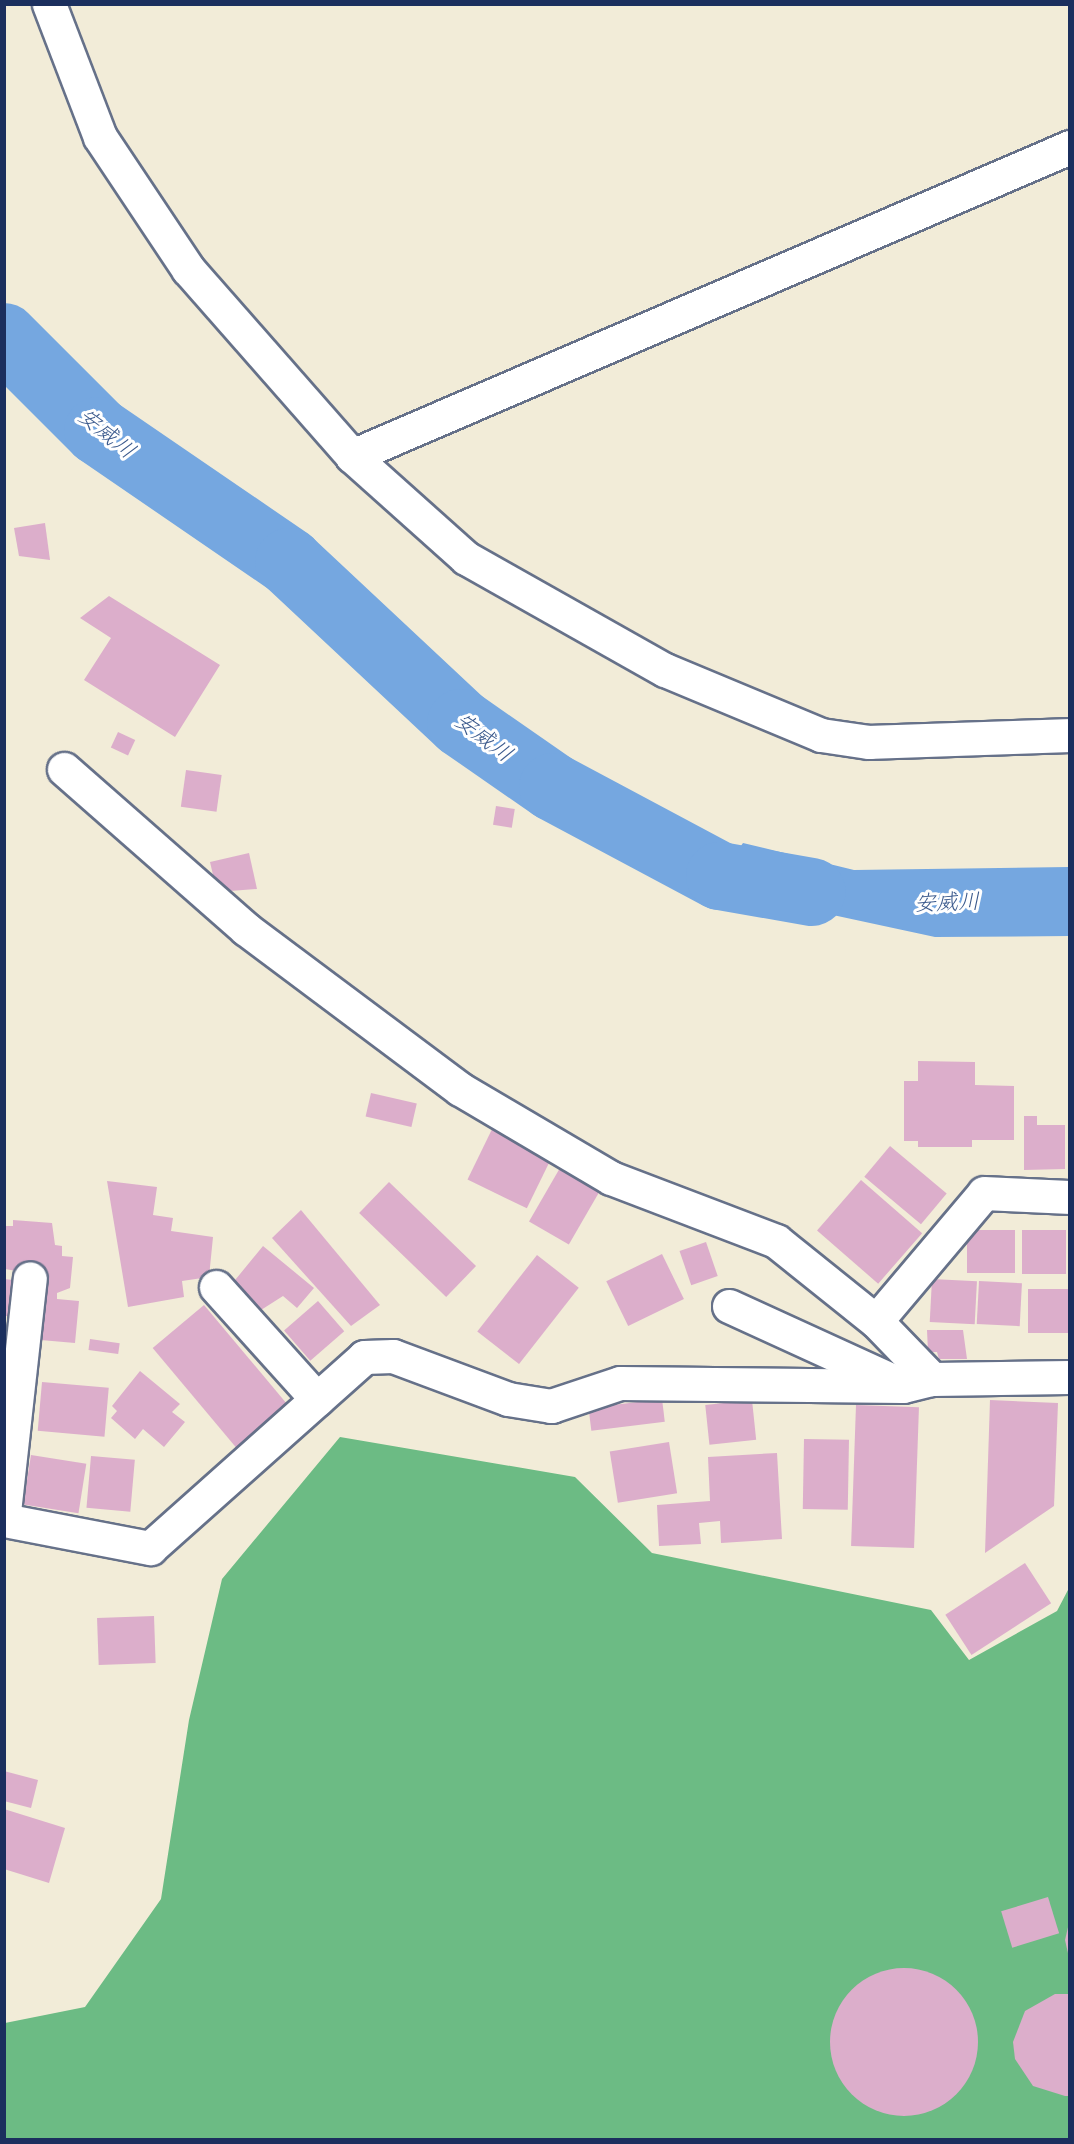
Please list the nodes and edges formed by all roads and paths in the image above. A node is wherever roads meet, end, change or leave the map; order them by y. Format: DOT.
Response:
graph roads {
  1 [pos="49,4"];
  2 [pos="1070,147"];
  3 [pos="352,456"];
  4 [pos="1070,735"];
  5 [pos="64,769"];
  6 [pos="1070,1197"];
  7 [pos="30,1278"];
  8 [pos="216,1287"];
  9 [pos="729,1306"];
  10 [pos="876,1321"];
  11 [pos="1070,1377"];
  12 [pos="918,1382"];
  13 [pos="316,1399"];
  14 [pos="4,1512"];
  15 [pos="4,1520"];
  1 -- 3 [label="street"];
  2 -- 3 [label="street"];
  3 -- 4 [label="street"];
  5 -- 10 [label="street"];
  6 -- 10 [label="street"];
  7 -- 14 [label="street"];
  8 -- 13 [label="street"];
  9 -- 12 [label="street"];
  10 -- 12 [label="street"];
  11 -- 12 [label="street"];
  12 -- 13 [label="street"];
  13 -- 15 [label="street"];
}
